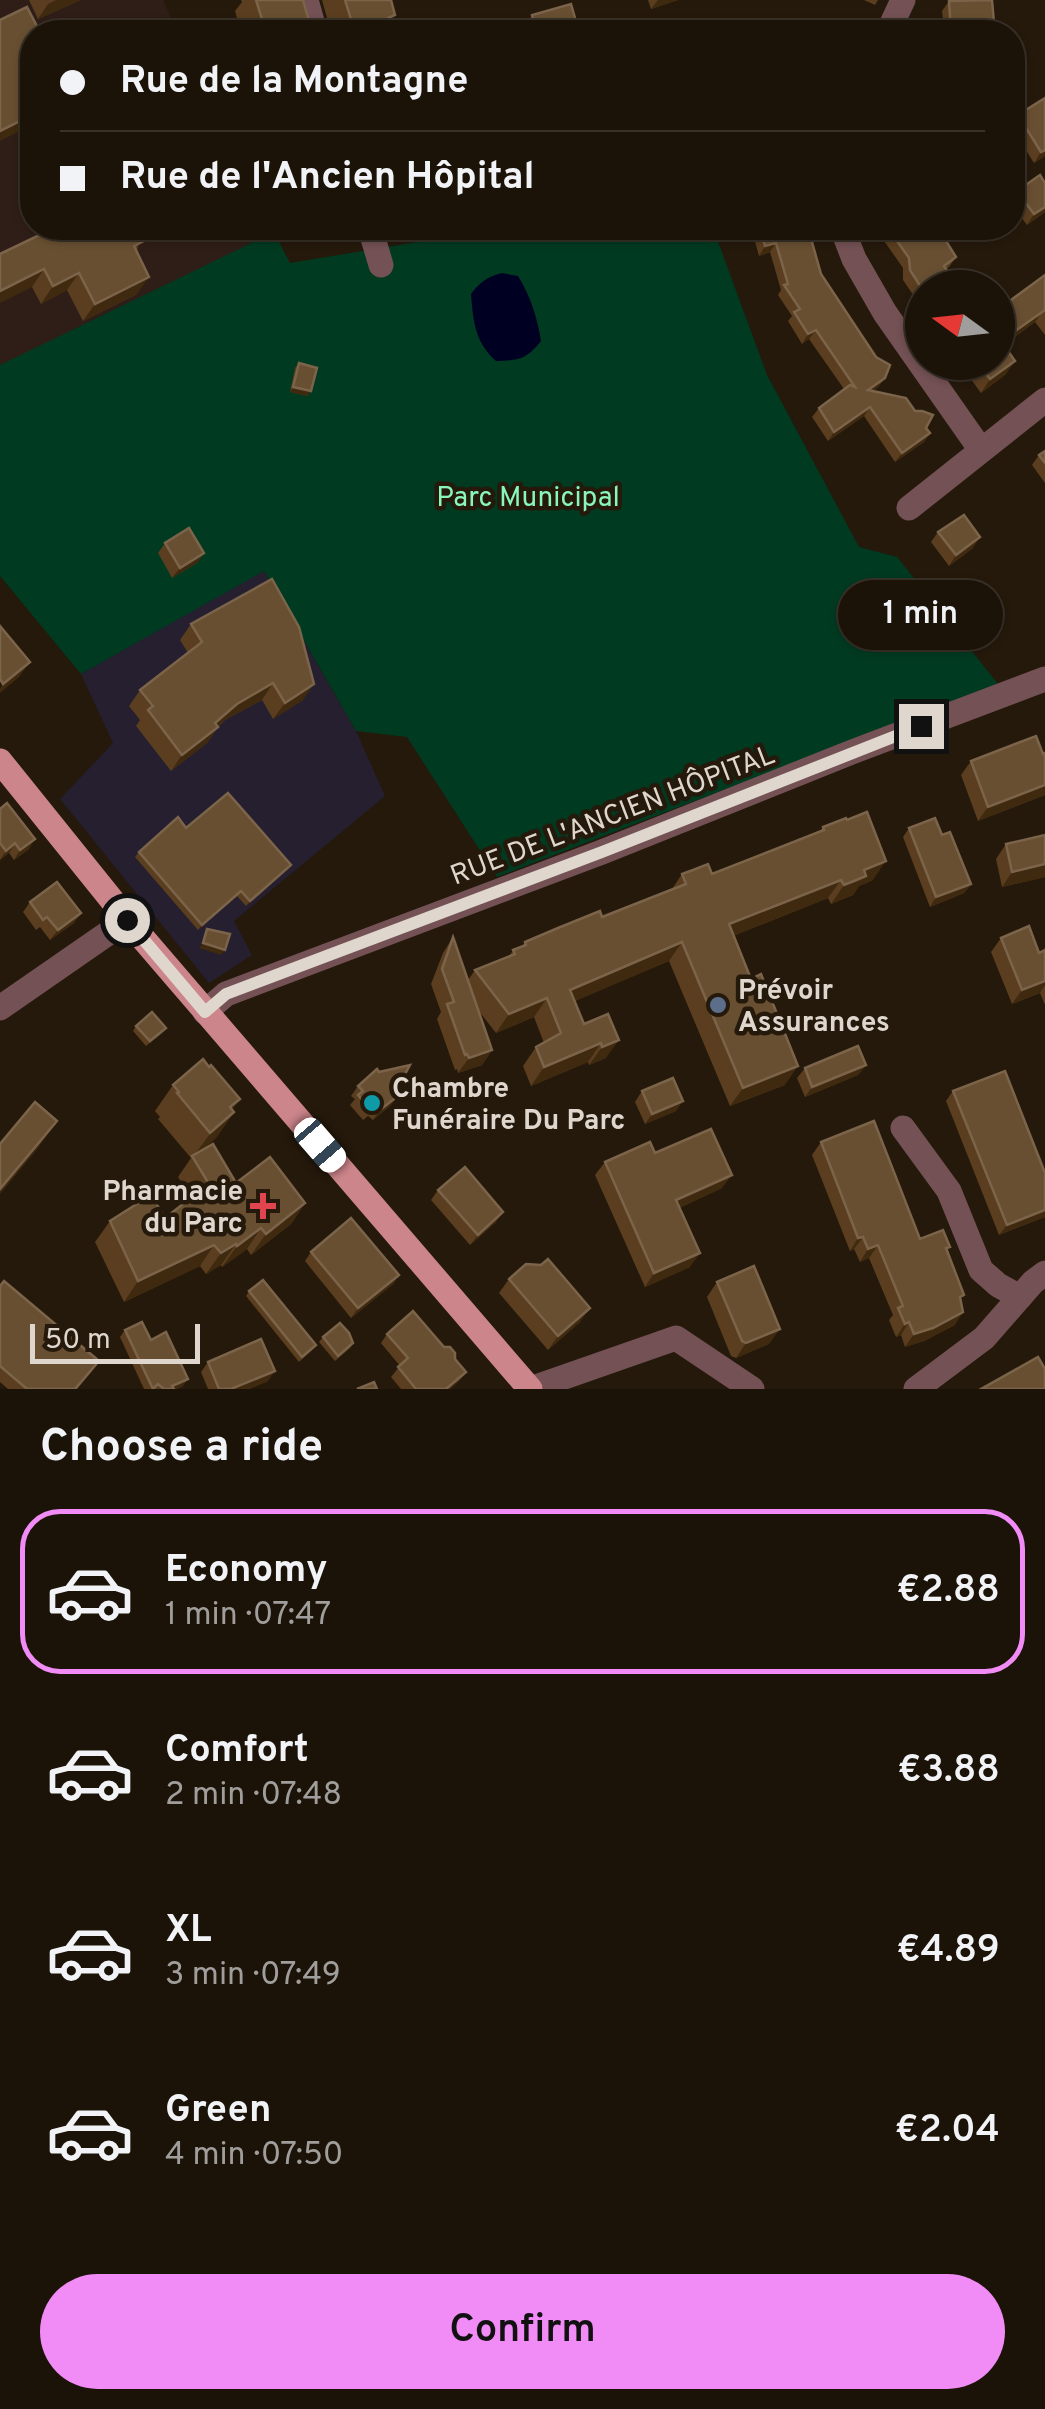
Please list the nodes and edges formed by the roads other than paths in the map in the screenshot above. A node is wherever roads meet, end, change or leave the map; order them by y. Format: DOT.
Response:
graph roads {
  1 [pos="374,240"];
  2 [pos="847,240"];
  3 [pos="381,265"];
  4 [pos="1045,400"];
  5 [pos="981,450"];
  6 [pos="909,508"];
  7 [pos="1045,679"];
  8 [pos="0,760"];
  9 [pos="127,920"];
  10 [pos="0,1008"];
  11 [pos="205,1012"];
  12 [pos="903,1128"];
  13 [pos="1045,1273"];
  14 [pos="1020,1297"];
  15 [pos="530,1389"];
  16 [pos="752,1389"];
  17 [pos="916,1389"];
  1 -- 3 [label="street"];
  2 -- 5 [label="street"];
  4 -- 5 [label="street"];
  5 -- 6 [label="street"];
  7 -- 11 [label="street, RUE DE L'ANCIEN HÔPITAL"];
  8 -- 9 [label="main road"];
  9 -- 10 [label="street"];
  9 -- 11 [label="main road"];
  11 -- 15 [label="main road"];
  12 -- 14 [label="street"];
  13 -- 14 [label="street"];
  14 -- 17 [label="street"];
  15 -- 16 [label="street"];
}
